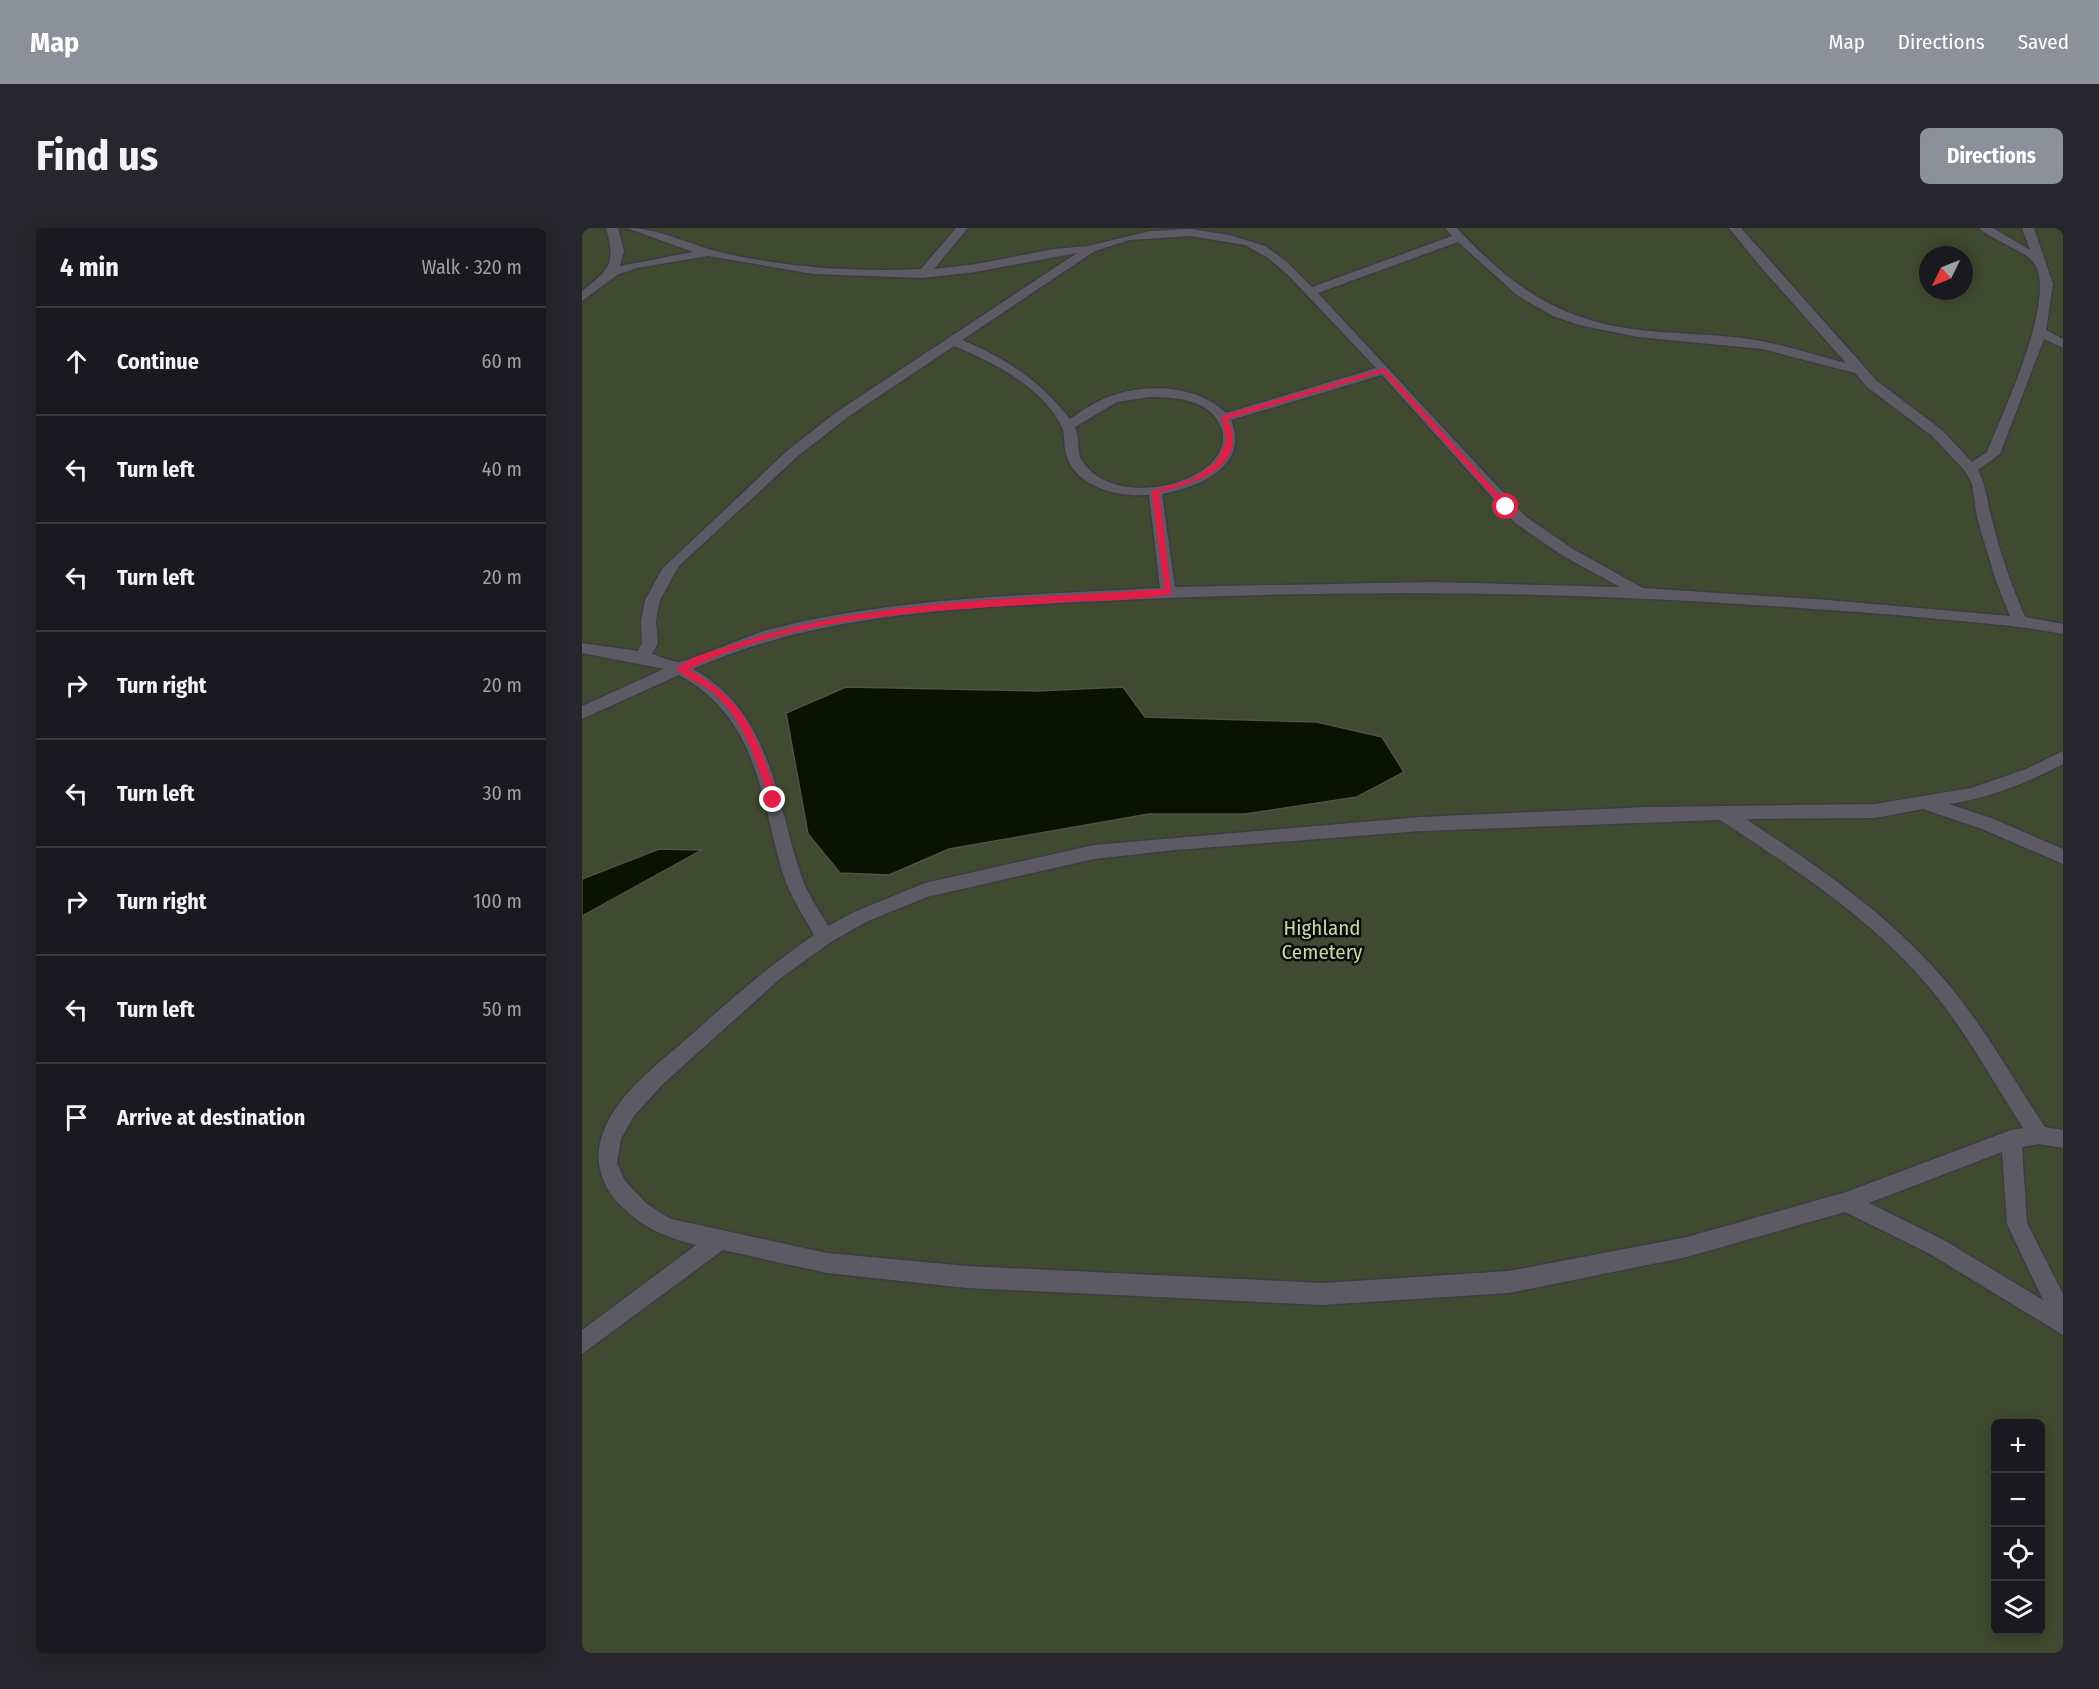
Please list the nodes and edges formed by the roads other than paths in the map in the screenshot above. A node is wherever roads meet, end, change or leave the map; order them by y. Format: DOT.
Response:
graph roads {
  1 [pos="612,228"];
  2 [pos="633,228"];
  3 [pos="962,228"];
  4 [pos="1735,228"];
  5 [pos="1985,228"];
  6 [pos="2028,228"];
  7 [pos="1455,233"];
  8 [pos="1090,249"];
  9 [pos="708,253"];
  10 [pos="2039,260"];
  11 [pos="613,273"];
  12 [pos="923,274"];
  13 [pos="1309,292"];
  14 [pos="582,297"];
  15 [pos="2040,332"];
  16 [pos="953,341"];
  17 [pos="2062,342"];
  18 [pos="1384,370"];
  19 [pos="1859,370"];
  20 [pos="1223,418"];
  21 [pos="1067,426"];
  22 [pos="1971,469"];
  23 [pos="1155,491"];
  24 [pos="1641,591"];
  25 [pos="1168,592"];
  26 [pos="2020,623"];
  27 [pos="2063,629"];
  28 [pos="582,648"];
  29 [pos="642,658"];
  30 [pos="681,669"];
  31 [pos="582,713"];
  32 [pos="2063,757"];
  33 [pos="1923,802"];
  34 [pos="1726,815"];
  35 [pos="2063,857"];
  36 [pos="825,937"];
  37 [pos="2039,1135"];
  38 [pos="2063,1138"];
  39 [pos="2011,1139"];
  40 [pos="1846,1202"];
  41 [pos="718,1241"];
  42 [pos="2063,1317"];
  43 [pos="2063,1324"];
  44 [pos="582,1343"];
  1 -- 11 [label="lane"];
  2 -- 9 [label="lane"];
  3 -- 12 [label="lane"];
  4 -- 19 [label="lane"];
  5 -- 10 [label="lane"];
  6 -- 10 [label="lane"];
  7 -- 13 [label="lane"];
  7 -- 19 [label="lane"];
  8 -- 12 [label="lane"];
  8 -- 13 [label="lane"];
  8 -- 16 [label="lane"];
  9 -- 11 [label="lane"];
  9 -- 12 [label="lane"];
  10 -- 15 [label="lane"];
  11 -- 14 [label="lane"];
  13 -- 18 [label="lane"];
  15 -- 17 [label="lane"];
  15 -- 22 [label="lane"];
  16 -- 21 [label="lane"];
  16 -- 29 [label="lane"];
  18 -- 20 [label="lane"];
  18 -- 24 [label="lane"];
  19 -- 22 [label="lane"];
  20 -- 21 [label="lane"];
  20 -- 23 [label="lane"];
  21 -- 23 [label="lane"];
  22 -- 26 [label="lane"];
  23 -- 25 [label="lane"];
  24 -- 25 [label="lane"];
  24 -- 26 [label="lane"];
  25 -- 30 [label="lane"];
  26 -- 27 [label="lane"];
  28 -- 29 [label="lane"];
  29 -- 30 [label="lane"];
  30 -- 31 [label="lane"];
  30 -- 36 [label="lane"];
  32 -- 33 [label="lane"];
  33 -- 34 [label="lane"];
  33 -- 35 [label="lane"];
  34 -- 36 [label="lane"];
  34 -- 37 [label="lane"];
  36 -- 41 [label="lane"];
  37 -- 38 [label="lane"];
  37 -- 39 [label="lane"];
  39 -- 40 [label="lane"];
  39 -- 42 [label="lane"];
  40 -- 41 [label="lane"];
  40 -- 43 [label="lane"];
  41 -- 44 [label="lane"];
}
